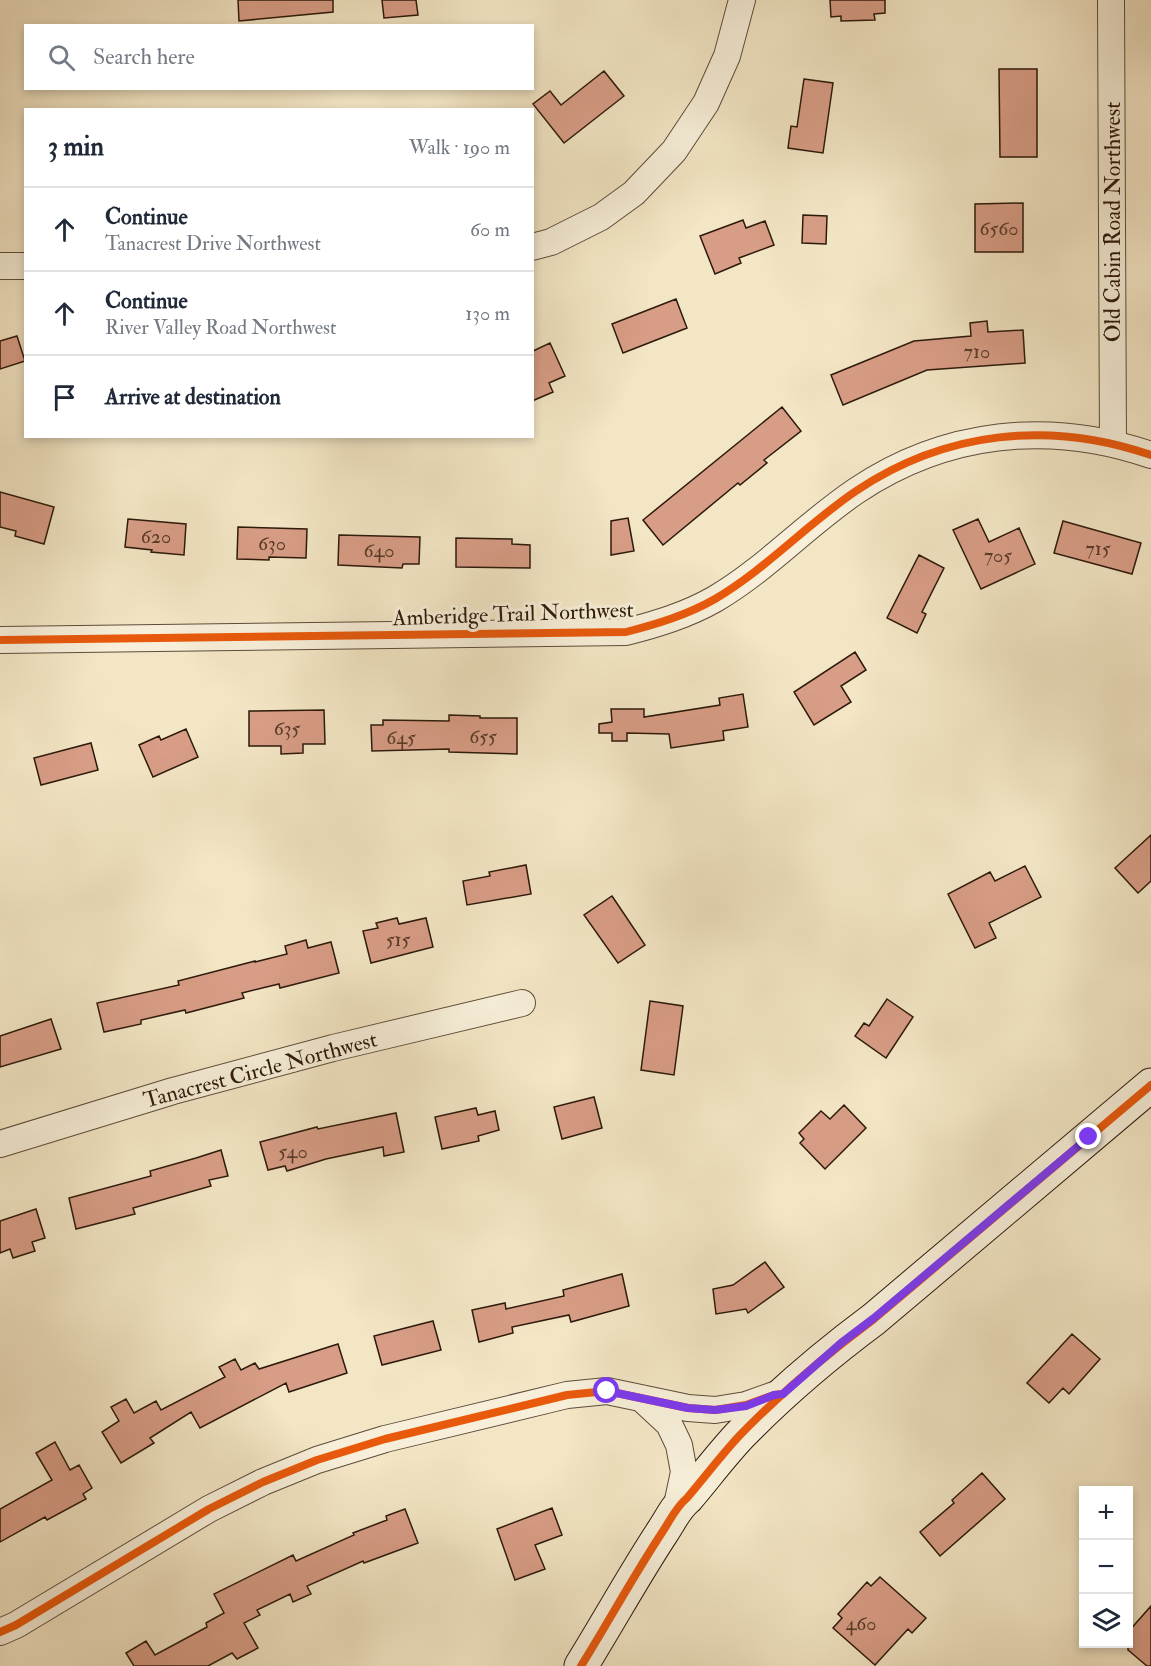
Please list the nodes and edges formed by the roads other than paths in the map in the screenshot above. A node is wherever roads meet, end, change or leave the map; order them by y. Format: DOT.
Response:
graph roads {
  1 [pos="742,0"];
  2 [pos="1111,0"];
  3 [pos="534,246"];
  4 [pos="0,266"];
  5 [pos="24,266"];
  6 [pos="1113,443"];
  7 [pos="1151,455"];
  8 [pos="0,640"];
  9 [pos="522,1003"];
  10 [pos="1151,1085"];
  11 [pos="0,1144"];
  12 [pos="783,1394"];
  13 [pos="641,1398"];
  14 [pos="677,1505"];
  15 [pos="0,1632"];
  16 [pos="581,1666"];
  1 -- 3 [label="street"];
  2 -- 6 [label="street, Old Cabin Road Northwest"];
  4 -- 5 [label="street"];
  6 -- 7 [label="street, Amberidge Trail Northwest"];
  6 -- 8 [label="street, Amberidge Trail Northwest"];
  9 -- 11 [label="street, Tanacrest Circle Northwest"];
  10 -- 12 [label="street"];
  12 -- 13 [label="street"];
  12 -- 14 [label="street"];
  13 -- 14 [label="street"];
  13 -- 15 [label="street"];
  14 -- 16 [label="street"];
}
